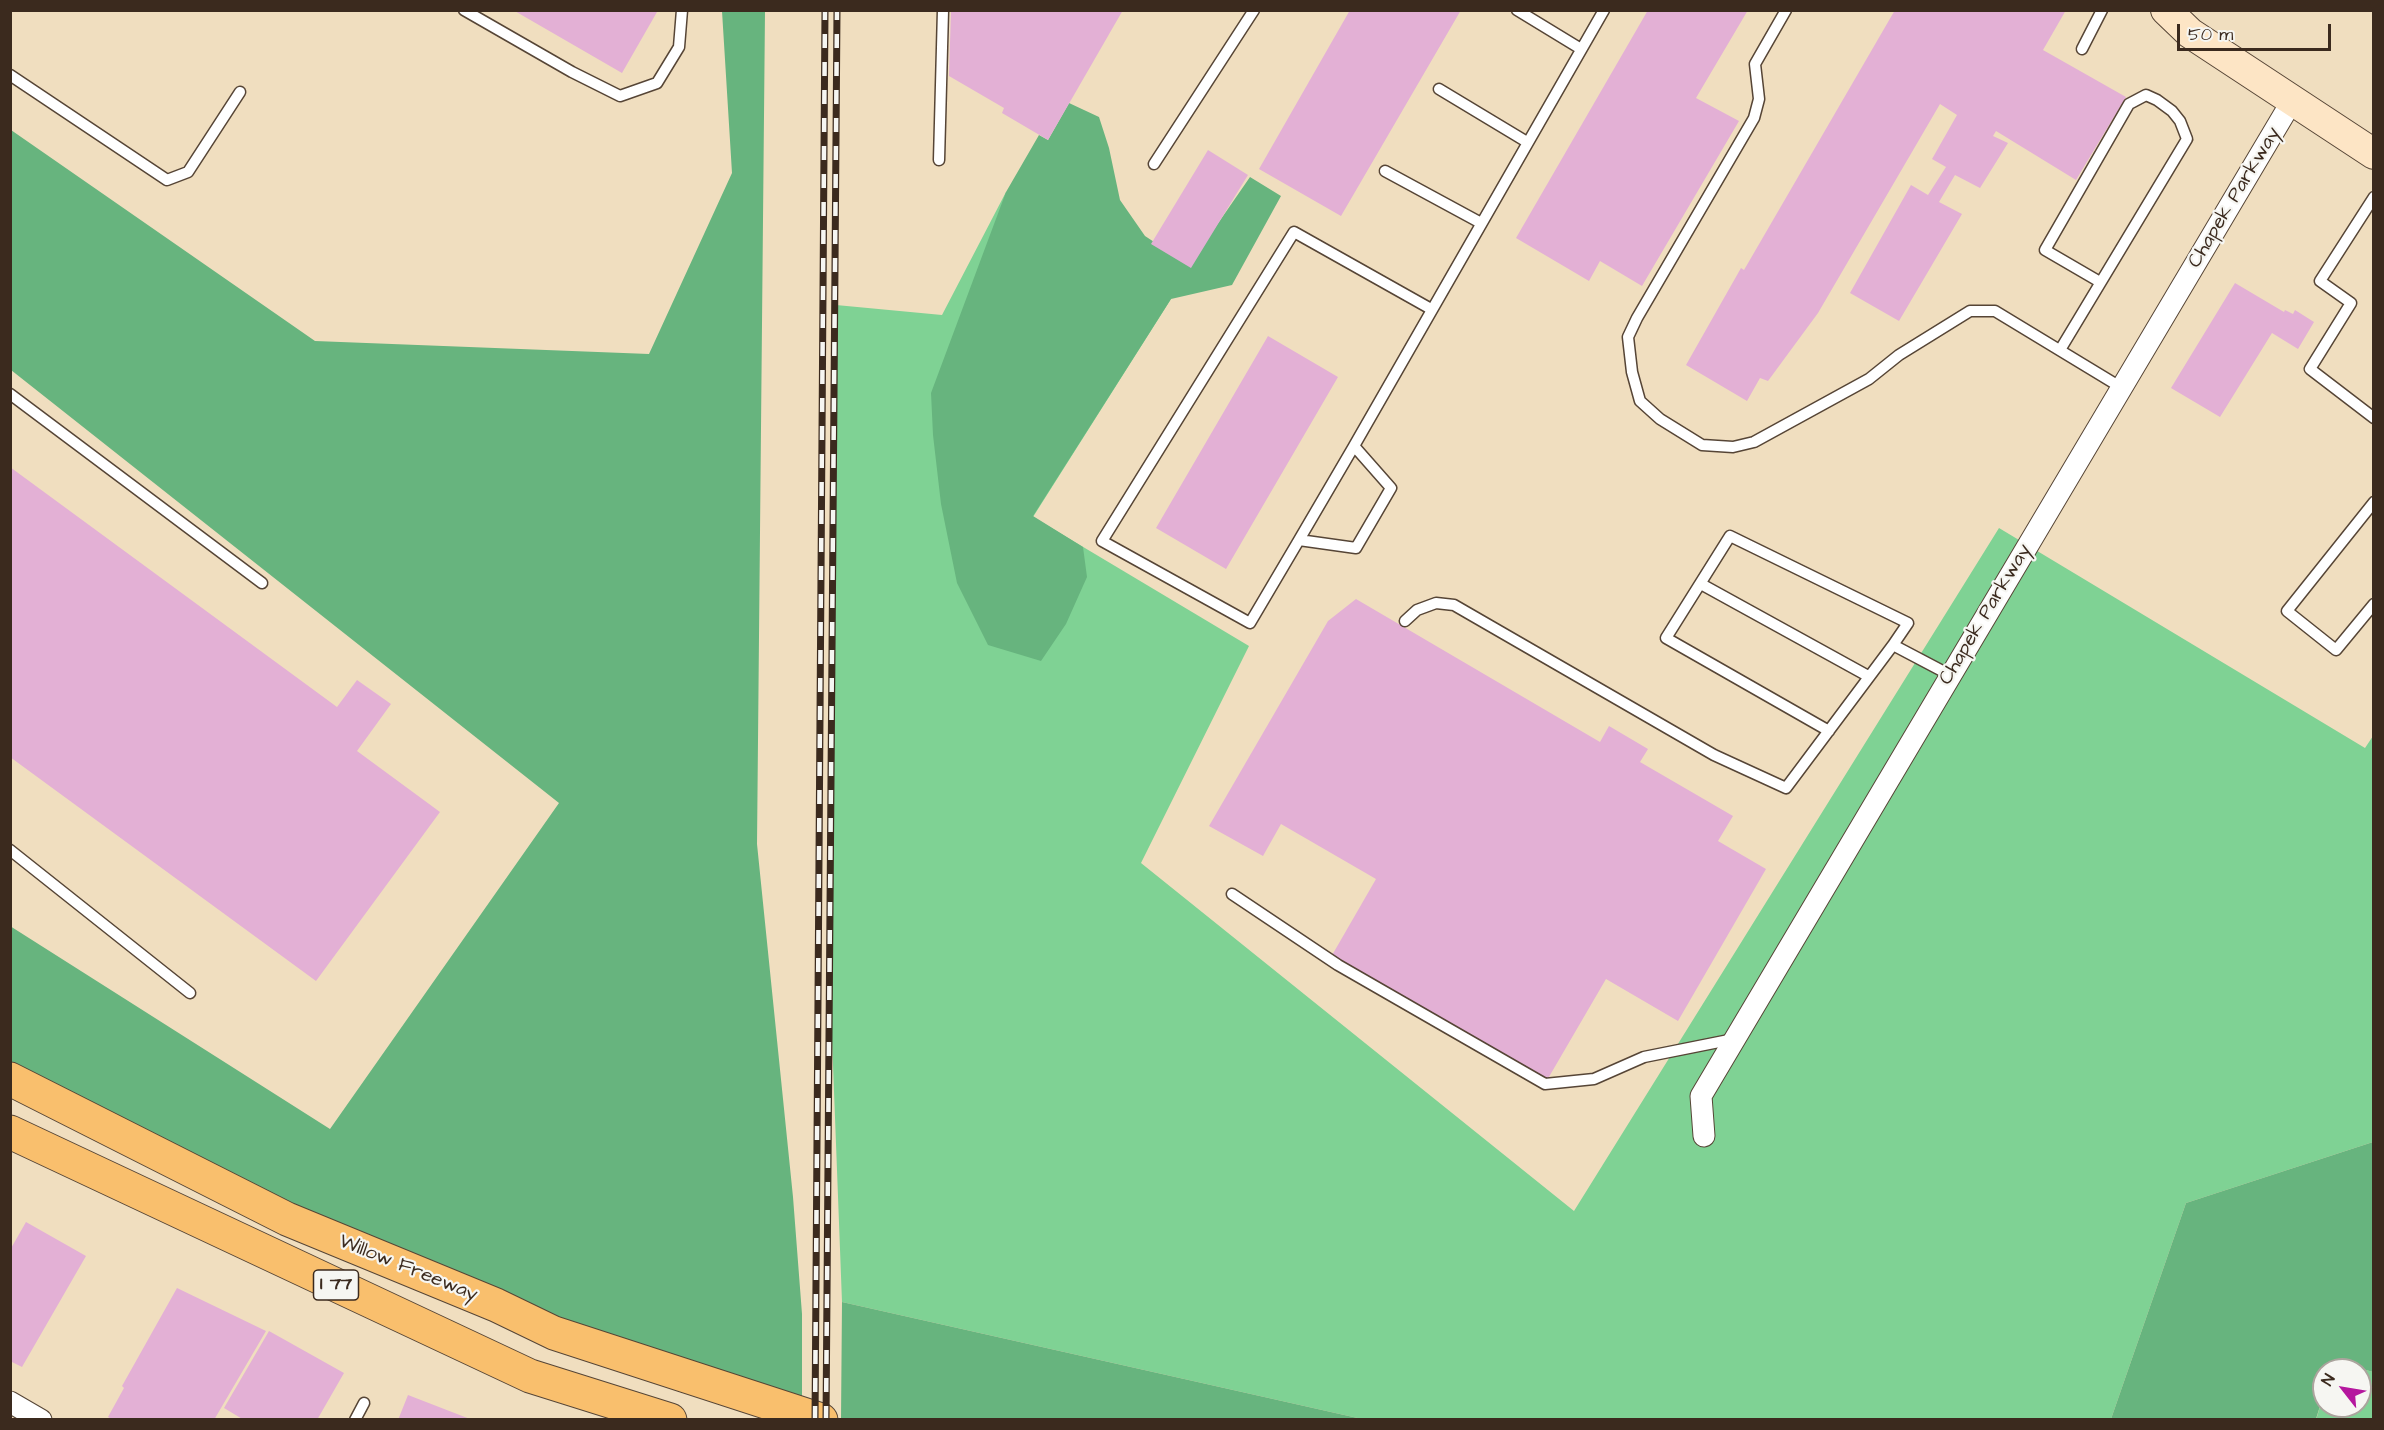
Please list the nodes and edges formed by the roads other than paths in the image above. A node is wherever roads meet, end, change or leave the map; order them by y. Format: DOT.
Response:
graph roads {
  1 [pos="464,10"];
  2 [pos="682,10"];
  3 [pos="942,10"];
  4 [pos="1254,10"];
  5 [pos="1517,10"];
  6 [pos="1604,10"];
  7 [pos="1786,10"];
  8 [pos="2102,10"];
  9 [pos="2166,10"];
  10 [pos="2082,49"];
  11 [pos="1581,50"];
  12 [pos="10,75"];
  13 [pos="1440,89"];
  14 [pos="240,92"];
  15 [pos="2292,101"];
  16 [pos="1527,142"];
  17 [pos="2373,154"];
  18 [pos="939,160"];
  19 [pos="1154,164"];
  20 [pos="1385,171"];
  21 [pos="2373,197"];
  22 [pos="1481,223"];
  23 [pos="2100,282"];
  24 [pos="1431,309"];
  25 [pos="2060,350"];
  26 [pos="2122,388"];
  27 [pos="10,394"];
  28 [pos="2373,418"];
  29 [pos="1354,446"];
  30 [pos="2373,502"];
  31 [pos="1299,540"];
  32 [pos="262,583"];
  33 [pos="1701,584"];
  34 [pos="2373,604"];
  35 [pos="1406,621"];
  36 [pos="1893,645"];
  37 [pos="1950,675"];
  38 [pos="1869,676"];
  39 [pos="1829,731"];
  40 [pos="10,850"];
  41 [pos="1232,894"];
  42 [pos="190,993"];
  43 [pos="1735,1038"];
  44 [pos="10,1062"];
  45 [pos="10,1079"];
  46 [pos="83,1117"];
  47 [pos="1704,1136"];
  48 [pos="18,1138"];
  49 [pos="10,1402"];
  50 [pos="363,1403"];
  51 [pos="41,1419"];
  52 [pos="355,1419"];
  53 [pos="670,1419"];
  54 [pos="821,1419"];
  1 -- 2 [label="lane"];
  3 -- 18 [label="lane"];
  4 -- 19 [label="lane"];
  5 -- 11 [label="lane"];
  6 -- 11 [label="lane"];
  7 -- 25 [label="lane"];
  8 -- 10 [label="lane"];
  9 -- 15 [label="main road"];
  11 -- 16 [label="lane"];
  12 -- 14 [label="lane"];
  13 -- 16 [label="lane"];
  15 -- 17 [label="main road"];
  15 -- 26 [label="street, Chapek Parkway"];
  16 -- 22 [label="lane"];
  20 -- 22 [label="lane"];
  21 -- 28 [label="lane"];
  22 -- 24 [label="lane"];
  23 -- 23 [label="lane"];
  23 -- 25 [label="lane"];
  24 -- 29 [label="lane"];
  24 -- 31 [label="lane"];
  25 -- 26 [label="lane"];
  26 -- 37 [label="street, Chapek Parkway"];
  27 -- 32 [label="lane"];
  29 -- 31 [label="lane"];
  29 -- 31 [label="lane"];
  30 -- 34 [label="lane"];
  33 -- 36 [label="lane"];
  33 -- 38 [label="lane"];
  33 -- 39 [label="lane"];
  35 -- 39 [label="lane"];
  36 -- 37 [label="lane"];
  36 -- 38 [label="lane"];
  37 -- 43 [label="street, Chapek Parkway"];
  38 -- 39 [label="lane"];
  40 -- 42 [label="lane"];
  41 -- 43 [label="lane"];
  43 -- 47 [label="street, Chapek Parkway"];
  44 -- 46 [label="highway"];
  45 -- 46 [label="highway, Willow Freeway / I 77"];
  46 -- 54 [label="highway, Willow Freeway / I 77"];
  48 -- 53 [label="highway, I 77"];
  49 -- 51 [label="street"];
  50 -- 52 [label="lane"];
}
